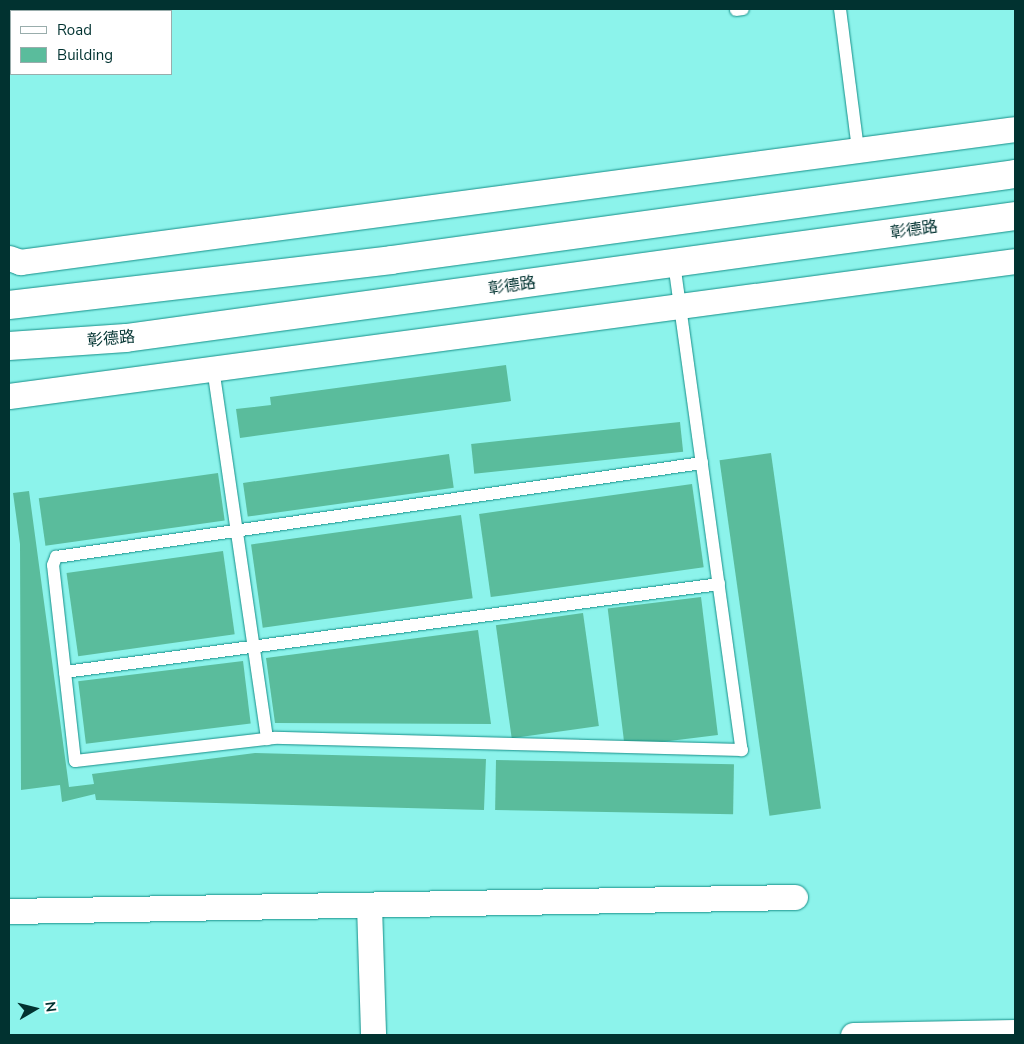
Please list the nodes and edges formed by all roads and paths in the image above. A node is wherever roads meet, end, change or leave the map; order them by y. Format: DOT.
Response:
graph roads {
  1 [pos="840,9"];
  2 [pos="1015,130"];
  3 [pos="858,150"];
  4 [pos="1015,174"];
  5 [pos="1015,216"];
  6 [pos="9,258"];
  7 [pos="1015,261"];
  8 [pos="674,264"];
  9 [pos="680,304"];
  10 [pos="9,305"];
  11 [pos="9,346"];
  12 [pos="213,368"];
  13 [pos="9,396"];
  14 [pos="702,462"];
  15 [pos="237,530"];
  16 [pos="719,584"];
  17 [pos="254,646"];
  18 [pos="65,672"];
  19 [pos="267,739"];
  20 [pos="795,897"];
  21 [pos="369,904"];
  22 [pos="9,911"];
  23 [pos="1015,1032"];
  24 [pos="980,1034"];
  25 [pos="373,1035"];
  26 [pos="853,1035"];
  1 -- 3 [label="lane"];
  2 -- 3 [label="street"];
  3 -- 6 [label="street"];
  4 -- 10 [label="main road"];
  5 -- 8 [label="main road, 彰德路"];
  7 -- 9 [label="street"];
  8 -- 9 [label="lane"];
  8 -- 11 [label="main road, 彰德路"];
  9 -- 12 [label="street"];
  9 -- 14 [label="lane"];
  12 -- 13 [label="street"];
  12 -- 15 [label="lane"];
  14 -- 15 [label="lane"];
  14 -- 16 [label="lane"];
  15 -- 17 [label="lane"];
  15 -- 18 [label="lane"];
  16 -- 17 [label="lane"];
  16 -- 19 [label="lane"];
  17 -- 18 [label="lane"];
  17 -- 19 [label="lane"];
  18 -- 19 [label="lane"];
  20 -- 21 [label="street"];
  21 -- 22 [label="street"];
  21 -- 25 [label="street"];
  23 -- 24 [label="street"];
  24 -- 26 [label="street"];
}
